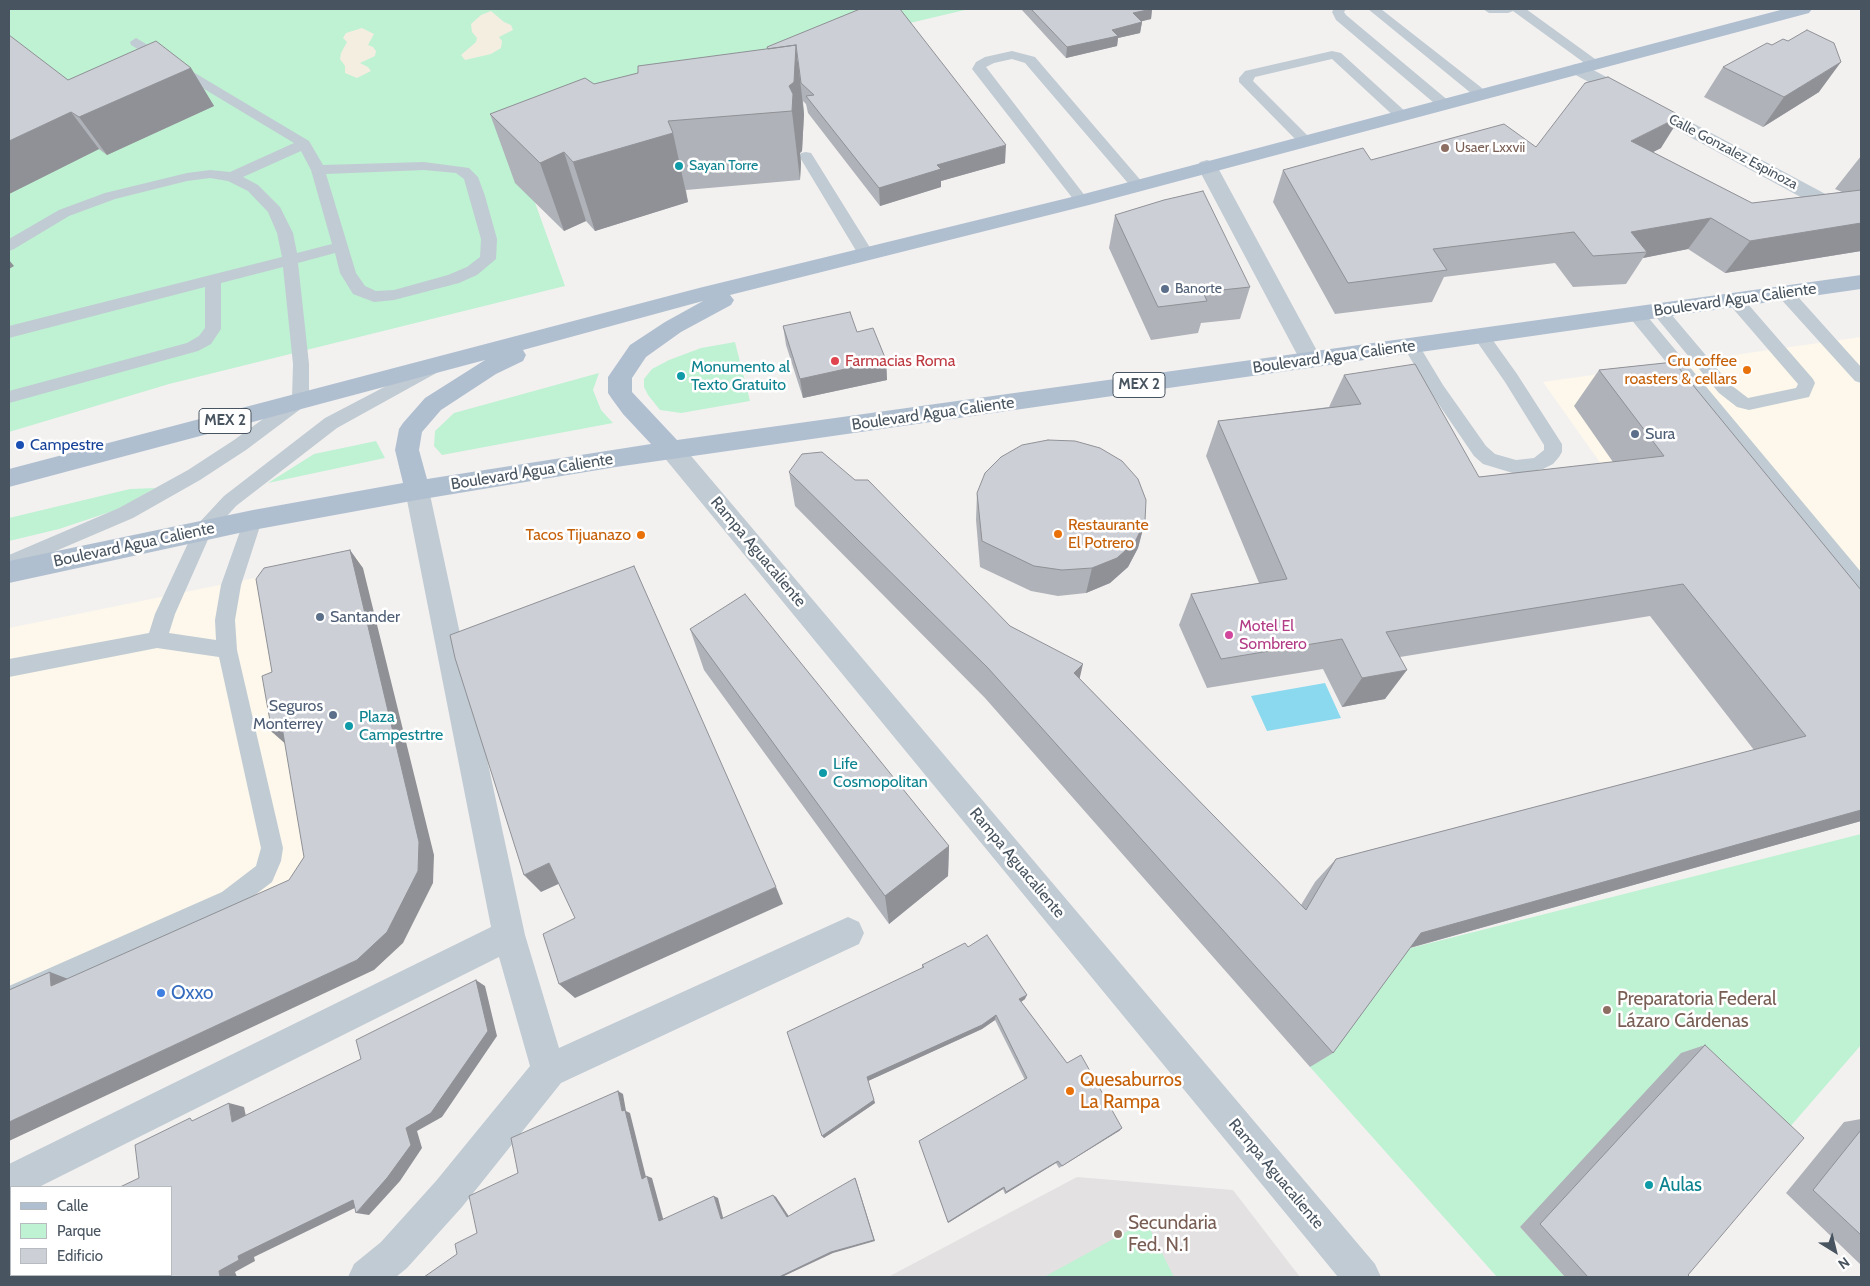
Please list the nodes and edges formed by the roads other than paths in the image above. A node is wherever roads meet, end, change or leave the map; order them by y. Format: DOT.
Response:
graph roads {
  1 [pos="1340,9"];
  2 [pos="1374,9"];
  3 [pos="1489,9"];
  4 [pos="1508,9"];
  5 [pos="1518,9"];
  6 [pos="1803,9"];
  7 [pos="136,42"];
  8 [pos="1586,66"];
  9 [pos="1482,95"];
  10 [pos="1445,105"];
  11 [pos="1402,116"];
  12 [pos="1305,141"];
  13 [pos="304,144"];
  14 [pos="806,156"];
  15 [pos="1207,166"];
  16 [pos="318,170"];
  17 [pos="232,177"];
  18 [pos="1138,186"];
  19 [pos="1082,201"];
  20 [pos="1861,221"];
  21 [pos="9,246"];
  22 [pos="340,247"];
  23 [pos="866,254"];
  24 [pos="290,259"];
  25 [pos="212,278"];
  26 [pos="760,280"];
  27 [pos="1861,282"];
  28 [pos="1785,293"];
  29 [pos="1735,300"];
  30 [pos="1659,311"];
  31 [pos="1636,314"];
  32 [pos="9,332"];
  33 [pos="556,333"];
  34 [pos="1481,336"];
  35 [pos="1411,346"];
  36 [pos="1312,360"];
  37 [pos="440,364"];
  38 [pos="1861,377"];
  39 [pos="9,397"];
  40 [pos="300,401"];
  41 [pos="672,450"];
  42 [pos="9,478"];
  43 [pos="416,490"];
  44 [pos="253,520"];
  45 [pos="203,530"];
  46 [pos="9,563"];
  47 [pos="9,572"];
  48 [pos="1861,585"];
  49 [pos="158,640"];
  50 [pos="227,650"];
  51 [pos="9,668"];
  52 [pos="848,933"];
  53 [pos="509,935"];
  54 [pos="9,998"];
  55 [pos="549,1071"];
  56 [pos="9,1183"];
  57 [pos="368,1277"];
  58 [pos="1362,1277"];
  1 -- 10 [label="lane"];
  2 -- 9 [label="lane"];
  3 -- 4 [label="lane"];
  5 -- 8 [label="lane"];
  6 -- 8 [label="main road, MEX 2"];
  7 -- 13 [label="lane"];
  8 -- 9 [label="main road, MEX 2"];
  8 -- 20 [label="street, Calle Gonzalez Espinoza"];
  9 -- 10 [label="main road, MEX 2"];
  10 -- 11 [label="main road, MEX 2"];
  11 -- 12 [label="main road, MEX 2"];
  11 -- 12 [label="lane"];
  12 -- 15 [label="main road, MEX 2"];
  13 -- 16 [label="lane"];
  13 -- 17 [label="lane"];
  14 -- 23 [label="lane"];
  15 -- 18 [label="main road, MEX 2"];
  15 -- 36 [label="street"];
  16 -- 22 [label="lane"];
  16 -- 22 [label="lane"];
  17 -- 21 [label="lane"];
  17 -- 24 [label="lane"];
  18 -- 19 [label="main road, MEX 2"];
  18 -- 19 [label="lane"];
  19 -- 23 [label="main road, MEX 2"];
  22 -- 24 [label="lane"];
  23 -- 26 [label="main road, MEX 2"];
  24 -- 25 [label="lane"];
  24 -- 40 [label="lane"];
  25 -- 32 [label="lane"];
  25 -- 39 [label="lane"];
  26 -- 33 [label="main road, MEX 2"];
  26 -- 41 [label="main road"];
  27 -- 28 [label="main road, Boulevard Agua Caliente / MEX 2"];
  28 -- 29 [label="main road, Boulevard Agua Caliente / MEX 2"];
  28 -- 38 [label="lane"];
  29 -- 30 [label="main road, Boulevard Agua Caliente / MEX 2"];
  29 -- 30 [label="lane"];
  30 -- 31 [label="main road, Boulevard Agua Caliente / MEX 2"];
  31 -- 34 [label="main road, Boulevard Agua Caliente / MEX 2"];
  31 -- 48 [label="lane"];
  33 -- 37 [label="main road, MEX 2"];
  33 -- 43 [label="main road"];
  34 -- 35 [label="main road, Boulevard Agua Caliente / MEX 2"];
  34 -- 35 [label="lane"];
  35 -- 36 [label="main road, Boulevard Agua Caliente / MEX 2"];
  36 -- 41 [label="main road, Boulevard Agua Caliente / MEX 2"];
  37 -- 40 [label="main road, MEX 2"];
  37 -- 45 [label="lane"];
  40 -- 42 [label="main road, MEX 2"];
  40 -- 46 [label="lane"];
  41 -- 43 [label="main road, Boulevard Agua Caliente / MEX 2"];
  41 -- 58 [label="street, Rampa Aguacaliente"];
  43 -- 44 [label="main road, Boulevard Agua Caliente / MEX 2"];
  43 -- 53 [label="street"];
  44 -- 45 [label="main road, Boulevard Agua Caliente / MEX 2"];
  44 -- 50 [label="lane"];
  45 -- 47 [label="main road, Boulevard Agua Caliente / MEX 2"];
  45 -- 49 [label="lane"];
  49 -- 50 [label="lane"];
  49 -- 51 [label="lane"];
  50 -- 54 [label="lane"];
  52 -- 55 [label="street"];
  53 -- 55 [label="street"];
  53 -- 56 [label="street"];
  55 -- 57 [label="street"];
}
